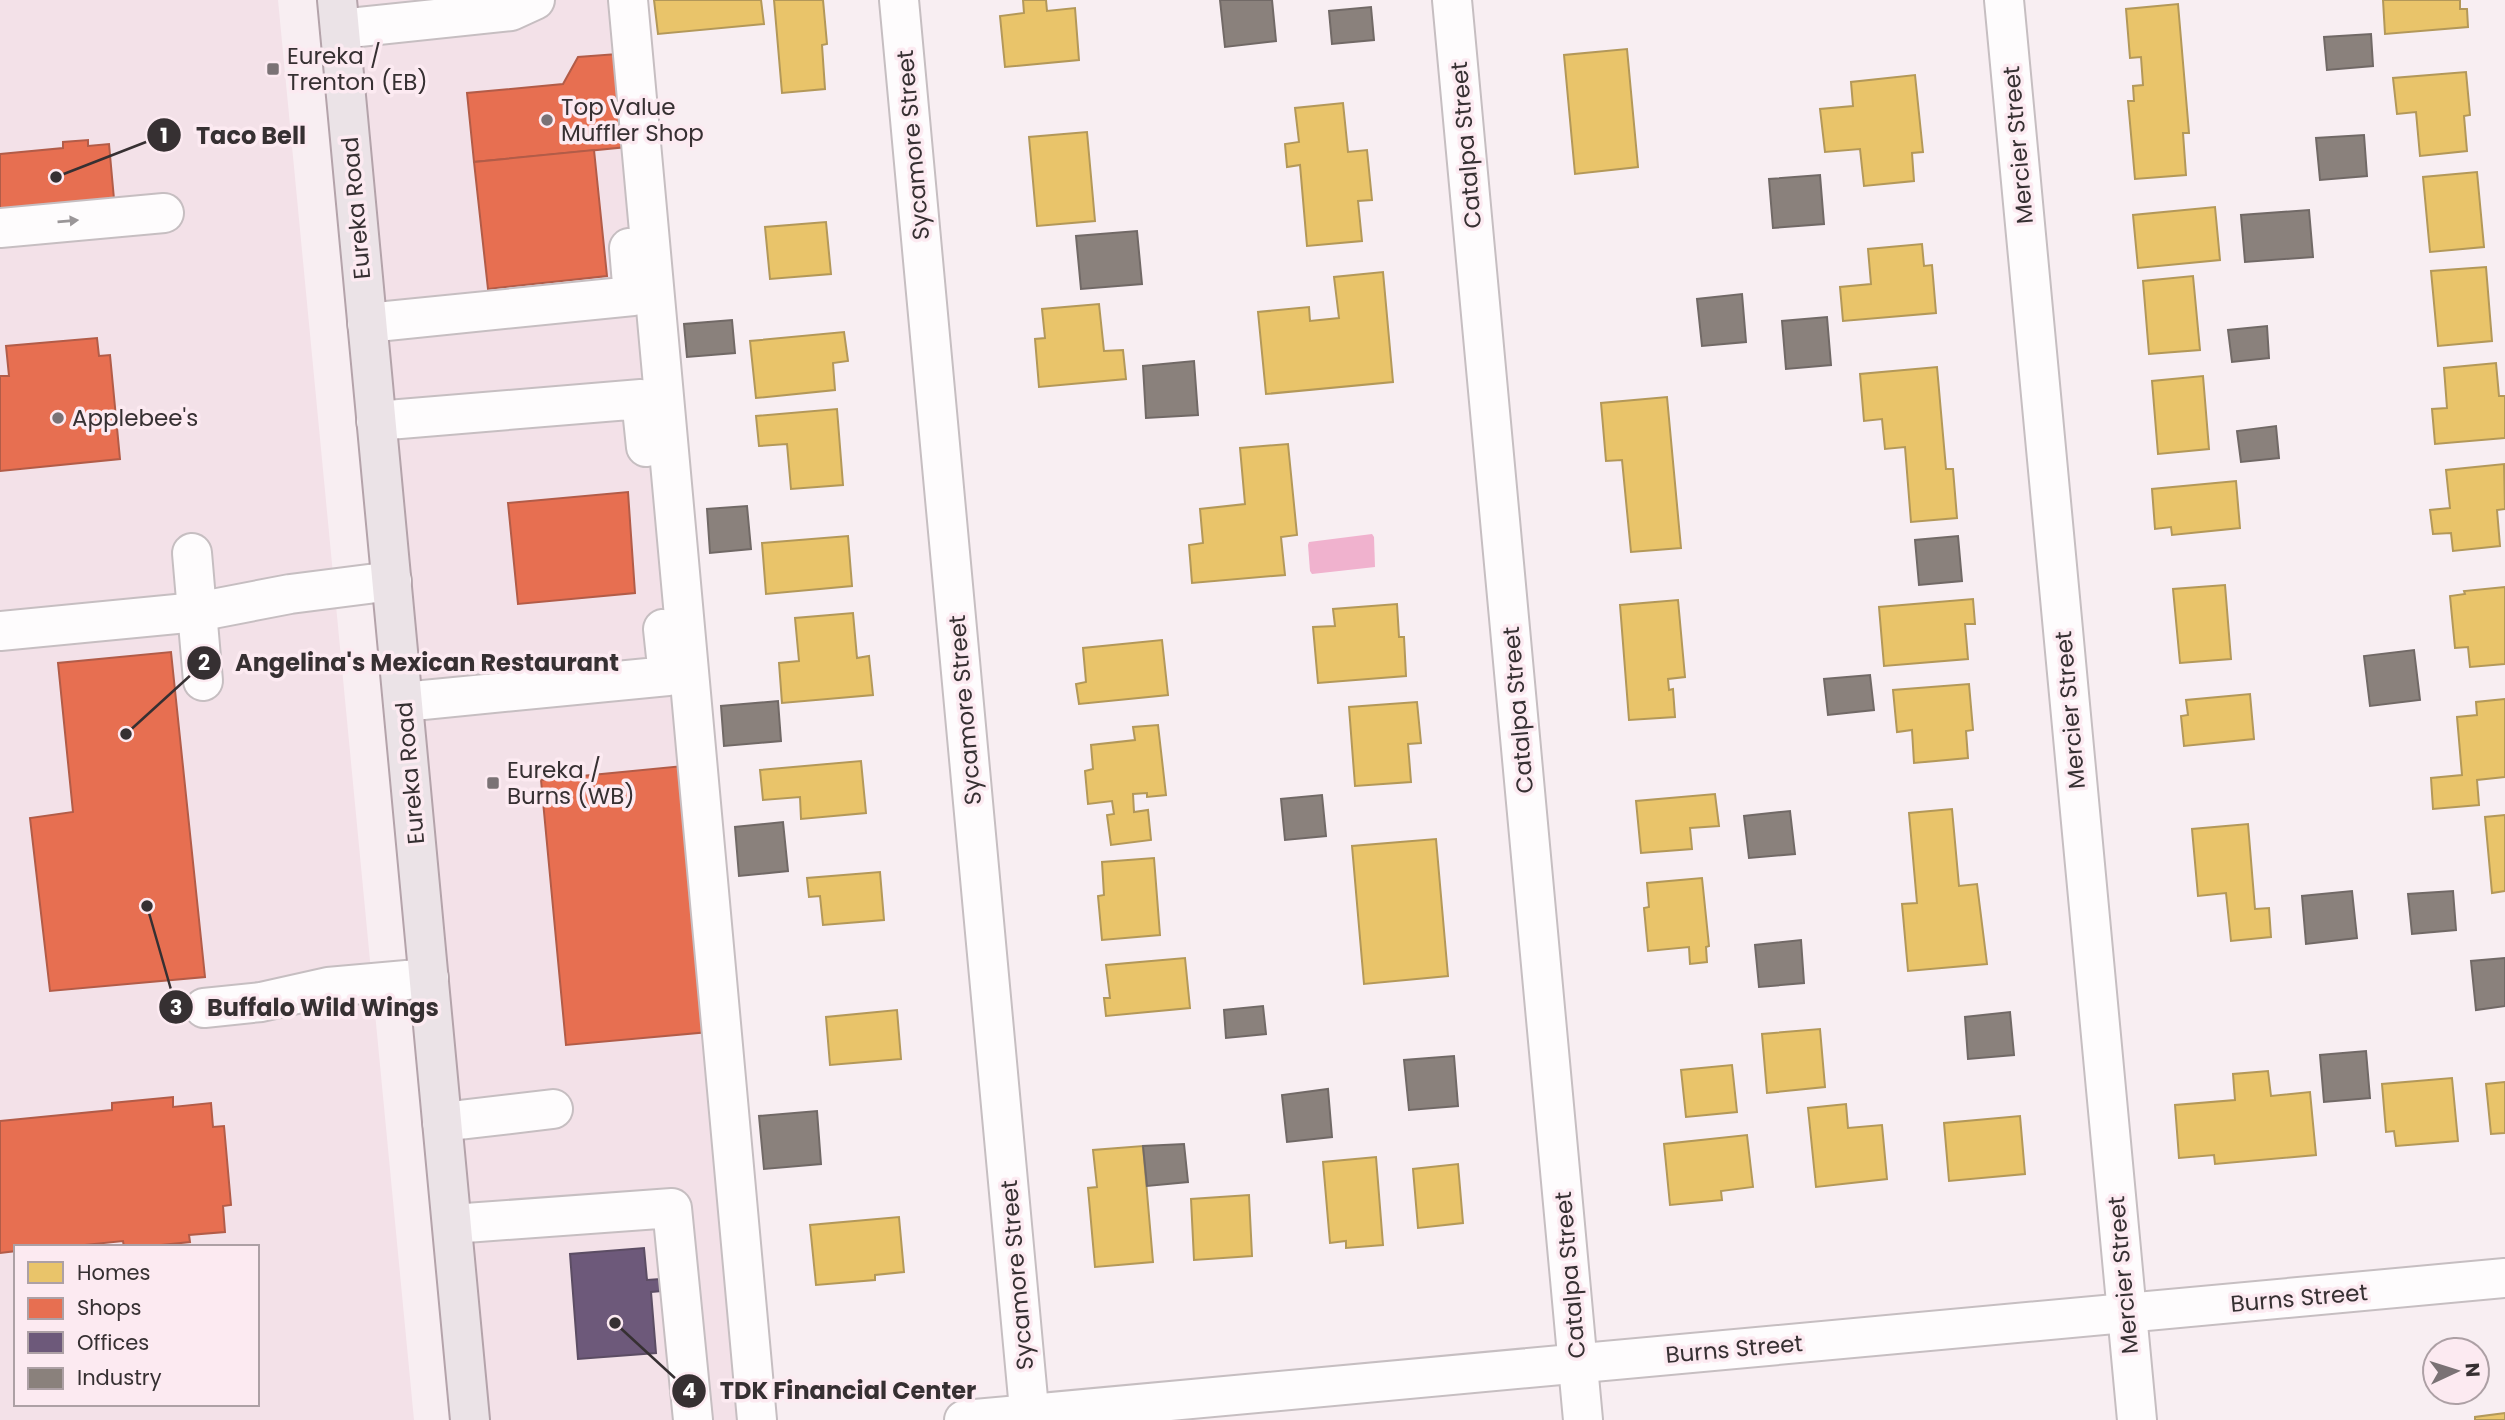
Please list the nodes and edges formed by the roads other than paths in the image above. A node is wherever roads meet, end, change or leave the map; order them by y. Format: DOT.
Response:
graph roads {
  1 [pos="535,0"];
  2 [pos="628,0"];
  3 [pos="899,0"];
  4 [pos="1452,0"];
  5 [pos="2004,0"];
  6 [pos="339,15"];
  7 [pos="623,186"];
  8 [pos="164,213"];
  9 [pos="0,228"];
  10 [pos="367,323"];
  11 [pos="376,421"];
  12 [pos="192,552"];
  13 [pos="392,581"];
  14 [pos="197,612"];
  15 [pos="0,631"];
  16 [pos="203,681"];
  17 [pos="404,702"];
  18 [pos="429,978"];
  19 [pos="204,1007"];
  20 [pos="553,1109"];
  21 [pos="442,1122"];
  22 [pos="452,1224"];
  23 [pos="2505,1278"];
  24 [pos="2127,1314"];
  25 [pos="1578,1364"];
  26 [pos="1030,1417"];
  27 [pos="470,1420"];
  28 [pos="693,1420"];
  29 [pos="757,1420"];
  30 [pos="964,1420"];
  31 [pos="1583,1420"];
  32 [pos="2137,1420"];
  1 -- 6 [label="street"];
  2 -- 29 [label="street"];
  3 -- 26 [label="street, Sycamore Street"];
  4 -- 25 [label="street, Catalpa Street"];
  5 -- 24 [label="street, Mercier Street"];
  6 -- 10 [label="main road, Eureka Road"];
  7 -- 10 [label="street"];
  9 -- 8 [label="street, one-way"];
  10 -- 11 [label="main road, Eureka Road"];
  11 -- 13 [label="main road, Eureka Road"];
  11 -- 17 [label="street"];
  12 -- 14 [label="street"];
  13 -- 14 [label="street"];
  13 -- 17 [label="main road, Eureka Road"];
  14 -- 15 [label="street"];
  14 -- 16 [label="street"];
  17 -- 18 [label="main road, Eureka Road"];
  18 -- 19 [label="street"];
  18 -- 21 [label="main road, Eureka Road"];
  20 -- 21 [label="street"];
  21 -- 22 [label="main road, Eureka Road"];
  22 -- 27 [label="main road, Eureka Road"];
  22 -- 28 [label="street"];
  23 -- 24 [label="street, Burns Street"];
  24 -- 25 [label="street, Burns Street"];
  24 -- 32 [label="street, Mercier Street"];
  25 -- 26 [label="street, Burns Street"];
  25 -- 31 [label="street, Catalpa Street"];
  26 -- 30 [label="street, Burns Street"];
}
